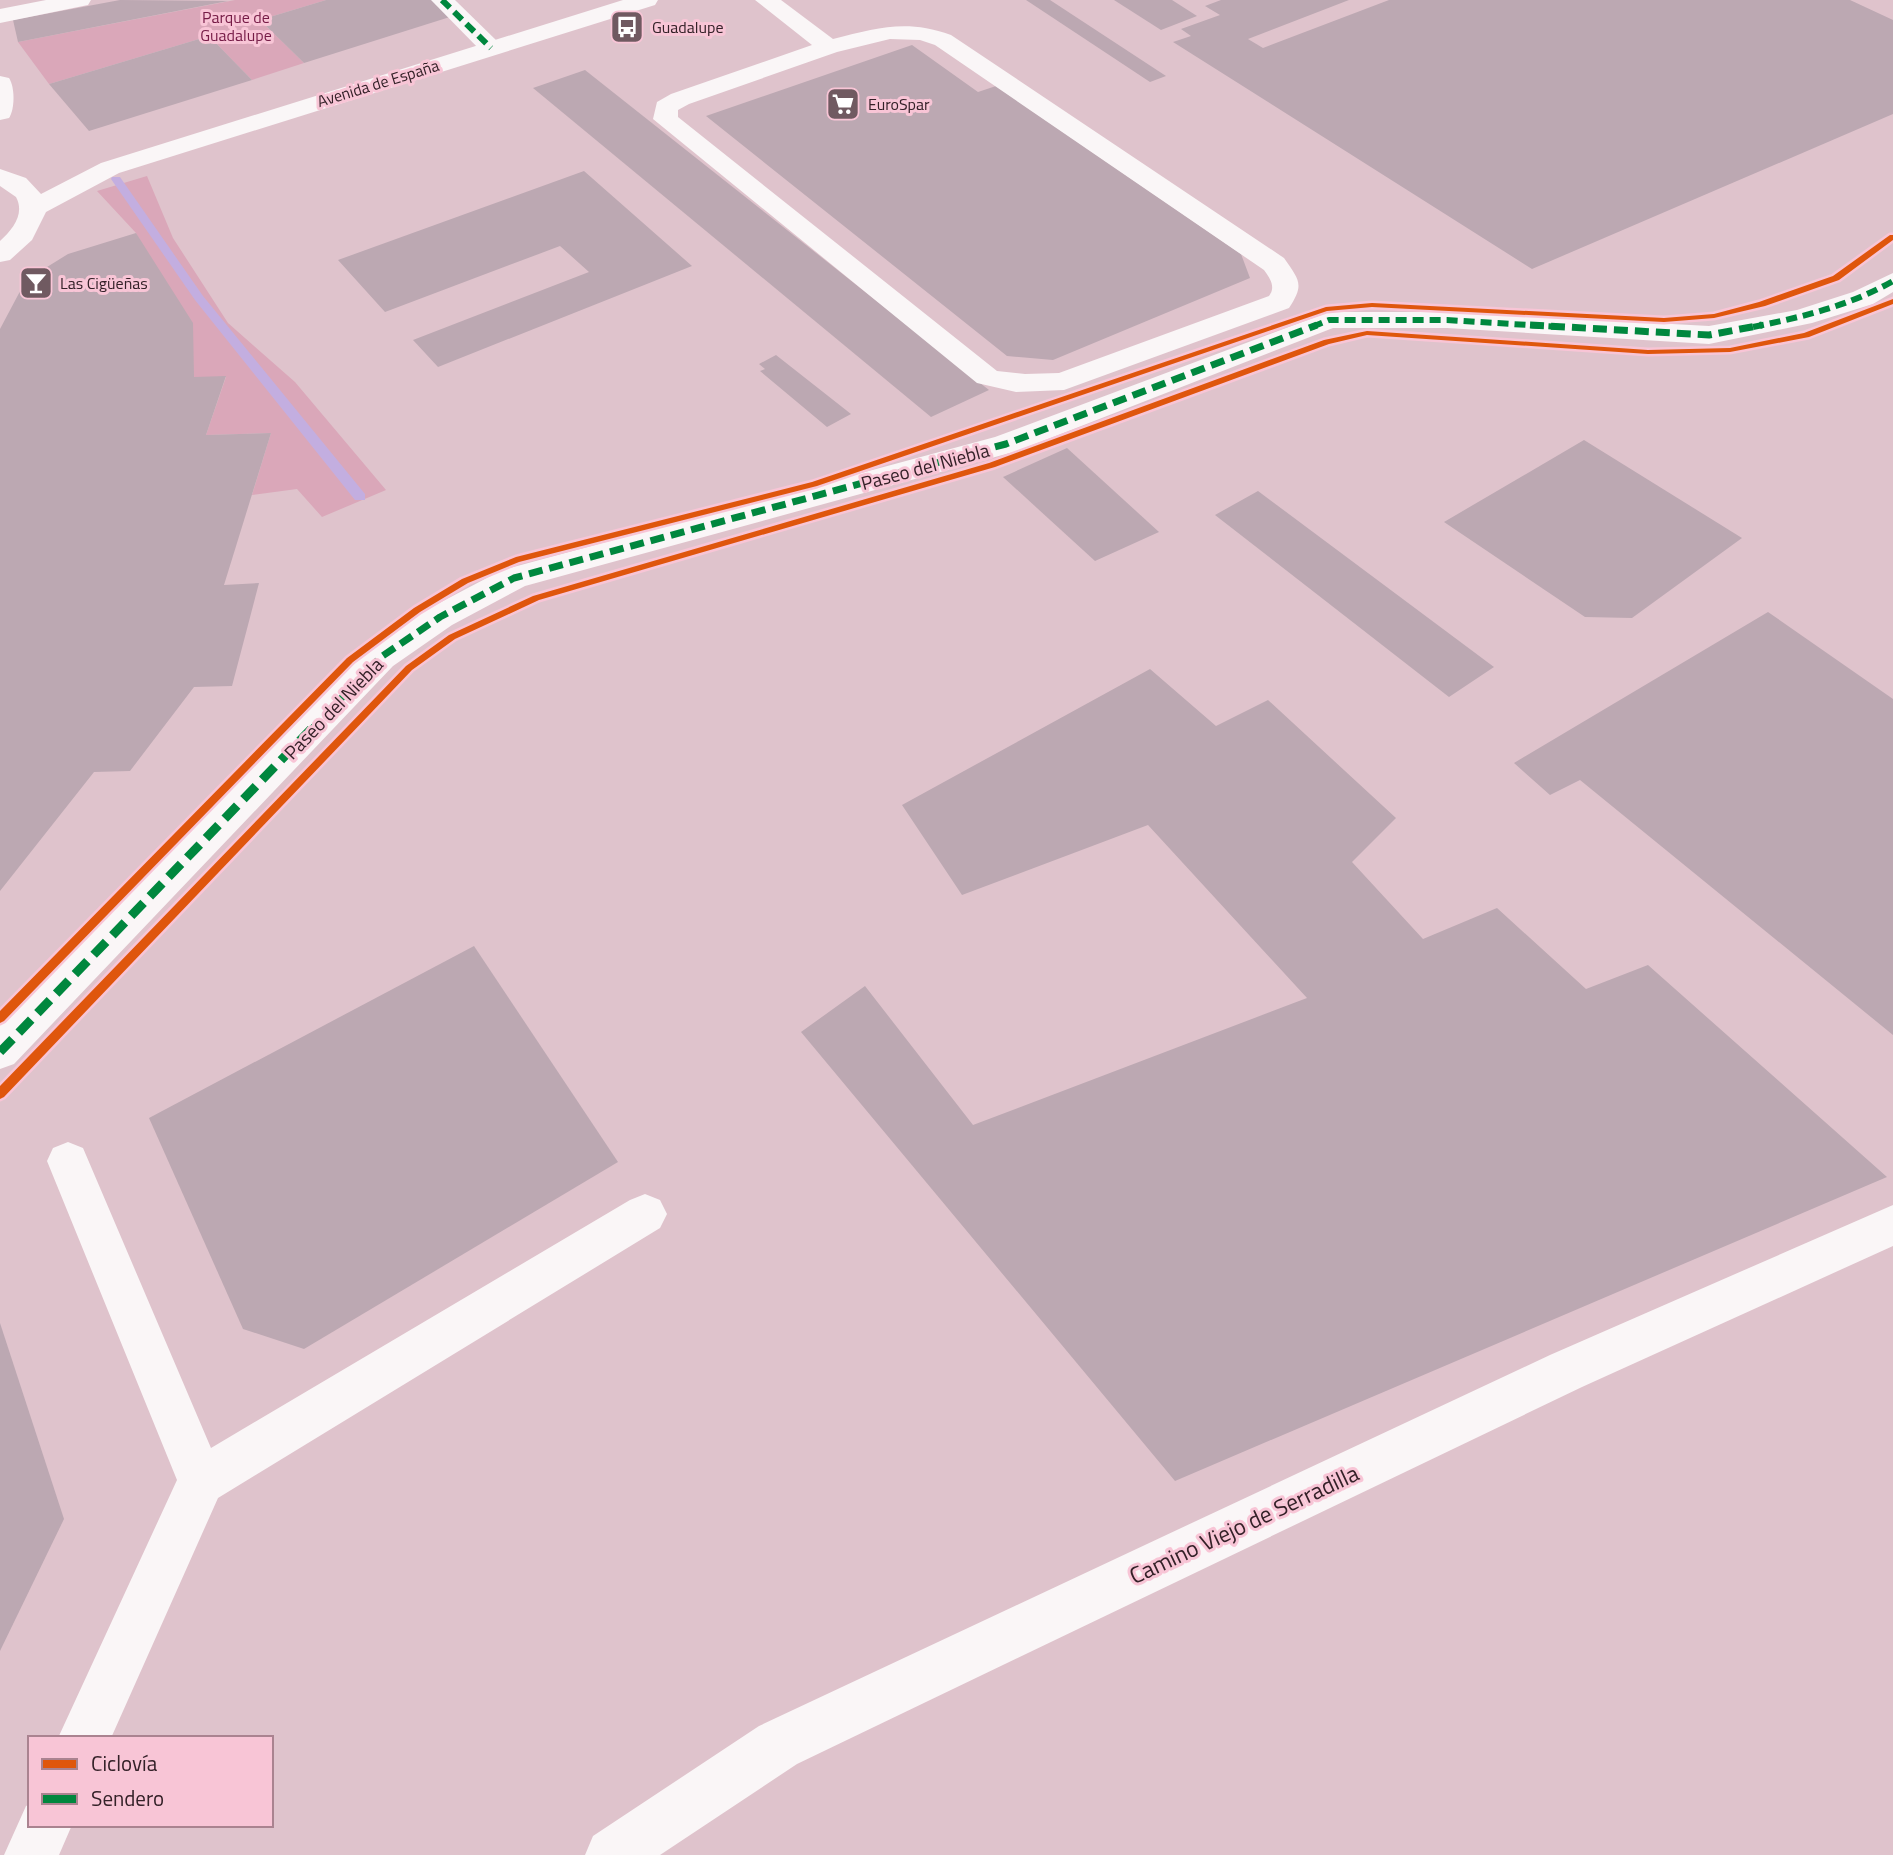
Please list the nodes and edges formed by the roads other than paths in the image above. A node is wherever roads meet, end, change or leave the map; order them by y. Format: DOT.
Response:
graph roads {
  1 [pos="80,0"];
  2 [pos="442,0"];
  3 [pos="647,0"];
  4 [pos="766,0"];
  5 [pos="0,16"];
  6 [pos="829,47"];
  7 [pos="491,48"];
  8 [pos="0,83"];
  9 [pos="0,113"];
  10 [pos="110,168"];
  11 [pos="5,179"];
  12 [pos="34,208"];
  13 [pos="0,254"];
  14 [pos="1893,281"];
  15 [pos="0,1052"];
  16 [pos="68,1161"];
  17 [pos="645,1214"];
  18 [pos="1893,1225"];
  19 [pos="201,1480"];
  20 [pos="85,1736"];
  21 [pos="44,1827"];
  22 [pos="31,1855"];
  23 [pos="612,1855"];
  1 -- 5 [label="street"];
  2 -- 7 [label="street"];
  3 -- 7 [label="street, Avenida de España"];
  4 -- 6 [label="street"];
  6 -- 6 [label="street"];
  7 -- 10 [label="street, Avenida de España"];
  8 -- 9 [label="street"];
  10 -- 11 [label="street, Avenida de España"];
  10 -- 12 [label="street, Avenida de España"];
  11 -- 12 [label="street"];
  12 -- 13 [label="street"];
  14 -- 15 [label="street, Paseo del Niebla"];
  16 -- 19 [label="street"];
  17 -- 19 [label="street"];
  18 -- 23 [label="street, Camino Viejo de Serradilla"];
  19 -- 20 [label="street"];
  21 -- 22 [label="street"];
}
